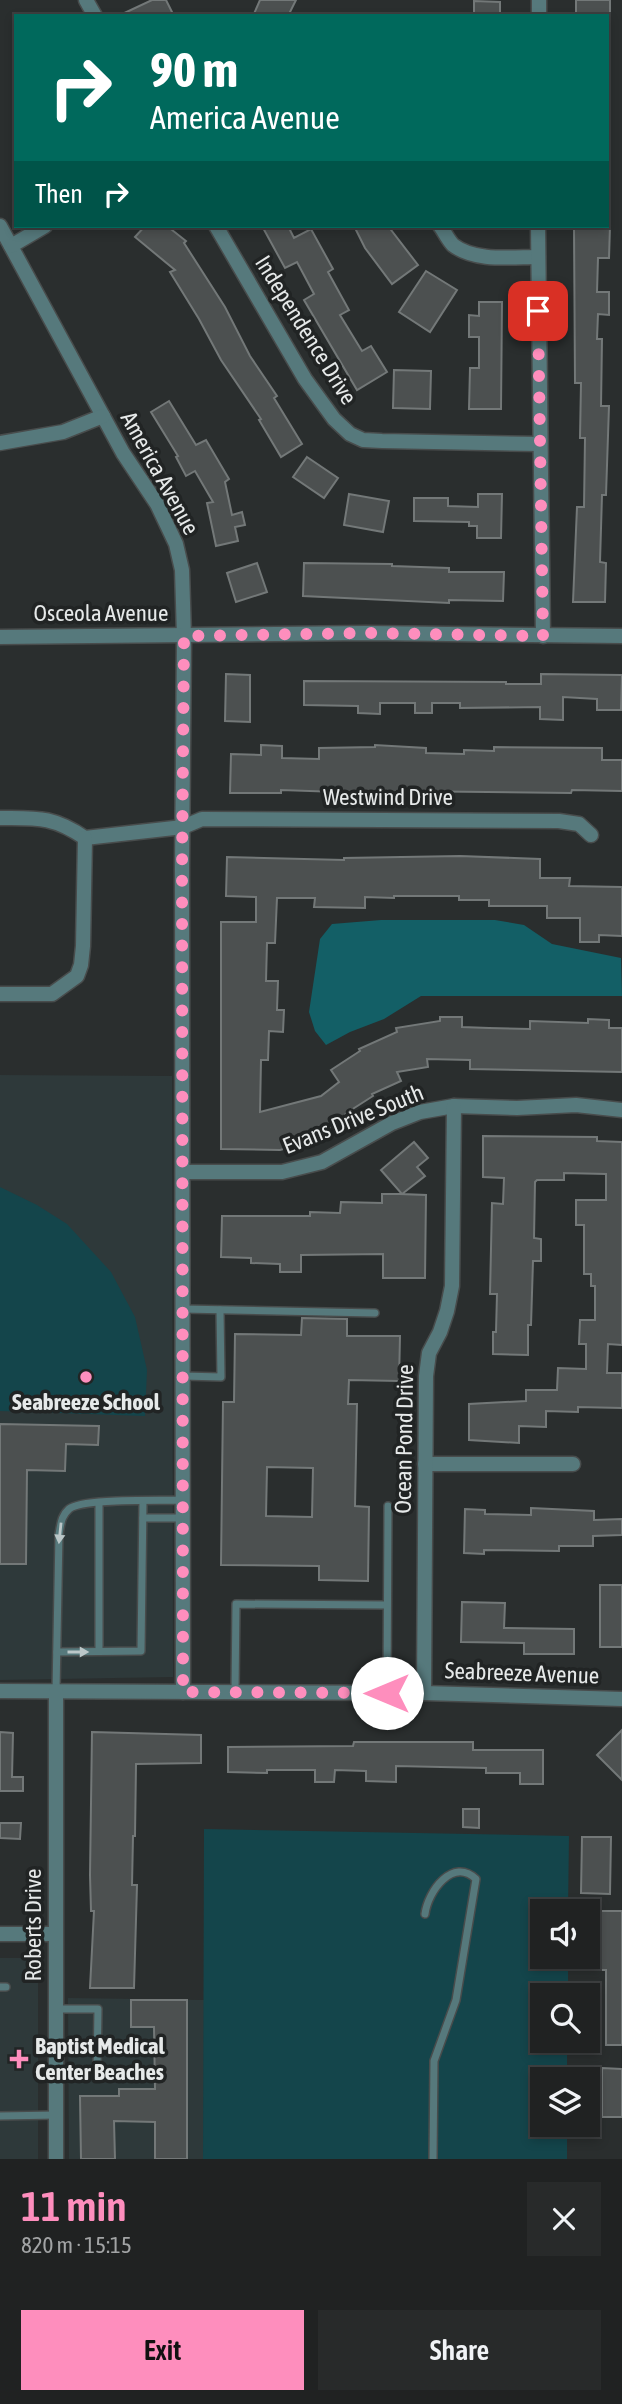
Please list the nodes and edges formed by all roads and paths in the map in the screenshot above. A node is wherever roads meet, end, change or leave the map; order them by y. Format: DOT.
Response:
graph roads {
  1 [pos="0,226"];
  2 [pos="42,228"];
  3 [pos="217,228"];
  4 [pos="441,228"];
  5 [pos="538,228"];
  6 [pos="12,246"];
  7 [pos="538,257"];
  8 [pos="103,416"];
  9 [pos="0,443"];
  10 [pos="540,444"];
  11 [pos="184,636"];
  12 [pos="543,636"];
  13 [pos="622,636"];
  14 [pos="0,637"];
  15 [pos="0,818"];
  16 [pos="183,827"];
  17 [pos="591,835"];
  18 [pos="85,838"];
  19 [pos="0,994"];
  20 [pos="454,1106"];
  21 [pos="622,1110"];
  22 [pos="184,1172"];
  23 [pos="183,1309"];
  24 [pos="219,1310"];
  25 [pos="374,1313"];
  26 [pos="183,1376"];
  27 [pos="425,1464"];
  28 [pos="573,1464"];
  29 [pos="183,1500"];
  30 [pos="143,1501"];
  31 [pos="99,1503"];
  32 [pos="388,1506"];
  33 [pos="143,1518"];
  34 [pos="183,1518"];
  35 [pos="387,1605"];
  36 [pos="57,1651"];
  37 [pos="99,1651"];
  38 [pos="0,1691"];
  39 [pos="56,1691"];
  40 [pos="183,1692"];
  41 [pos="235,1692"];
  42 [pos="387,1693"];
  43 [pos="424,1693"];
  44 [pos="622,1699"];
  45 [pos="425,1914"];
  46 [pos="0,1934"];
  47 [pos="55,1934"];
  48 [pos="55,2009"];
  49 [pos="56,2070"];
  50 [pos="56,2115"];
  51 [pos="0,2116"];
  52 [pos="55,2159"];
  53 [pos="433,2159"];
  1 -- 6 [label="street, America Avenue"];
  2 -- 6 [label="street"];
  3 -- 10 [label="street, Independence Drive"];
  4 -- 7 [label="street"];
  5 -- 7 [label="street"];
  6 -- 8 [label="street, America Avenue"];
  7 -- 10 [label="street"];
  8 -- 9 [label="street"];
  8 -- 11 [label="street, America Avenue"];
  10 -- 12 [label="street"];
  11 -- 12 [label="street, Osceola Avenue"];
  11 -- 14 [label="street, Osceola Avenue"];
  11 -- 16 [label="street, America Avenue"];
  12 -- 13 [label="street, Osceola Avenue"];
  15 -- 18 [label="street"];
  16 -- 17 [label="street, Westwind Drive"];
  16 -- 18 [label="street, Westwind Drive"];
  16 -- 22 [label="street, America Avenue"];
  18 -- 19 [label="street"];
  20 -- 21 [label="street, Evans Drive South"];
  20 -- 22 [label="street, Evans Drive South"];
  20 -- 27 [label="street, Ocean Pond Drive"];
  22 -- 23 [label="street, America Avenue"];
  23 -- 24 [label="lane"];
  23 -- 26 [label="street, America Avenue"];
  24 -- 25 [label="lane"];
  24 -- 26 [label="lane"];
  26 -- 29 [label="street, America Avenue"];
  27 -- 28 [label="street"];
  27 -- 43 [label="street, Ocean Pond Drive"];
  29 -- 30 [label="lane"];
  29 -- 34 [label="street, America Avenue"];
  30 -- 31 [label="lane"];
  30 -- 33 [label="lane"];
  31 -- 36 [label="lane, one-way"];
  31 -- 37 [label="lane"];
  32 -- 35 [label="lane"];
  33 -- 34 [label="lane"];
  33 -- 37 [label="lane"];
  34 -- 40 [label="street, America Avenue"];
  35 -- 41 [label="lane"];
  35 -- 42 [label="lane"];
  36 -- 37 [label="lane, one-way"];
  36 -- 39 [label="lane"];
  38 -- 39 [label="street, Seabreeze Avenue"];
  39 -- 40 [label="street, Seabreeze Avenue"];
  39 -- 47 [label="street, Roberts Drive"];
  40 -- 41 [label="street, Seabreeze Avenue"];
  41 -- 42 [label="street, Seabreeze Avenue"];
  42 -- 43 [label="street, Seabreeze Avenue"];
  43 -- 44 [label="street, Seabreeze Avenue"];
  45 -- 53 [label="lane"];
  46 -- 47 [label="street"];
  47 -- 48 [label="street, Roberts Drive"];
  48 -- 49 [label="street, Roberts Drive"];
  48 -- 49 [label="lane"];
  49 -- 50 [label="street, Roberts Drive"];
  50 -- 51 [label="lane"];
  50 -- 52 [label="street, Roberts Drive"];
}
